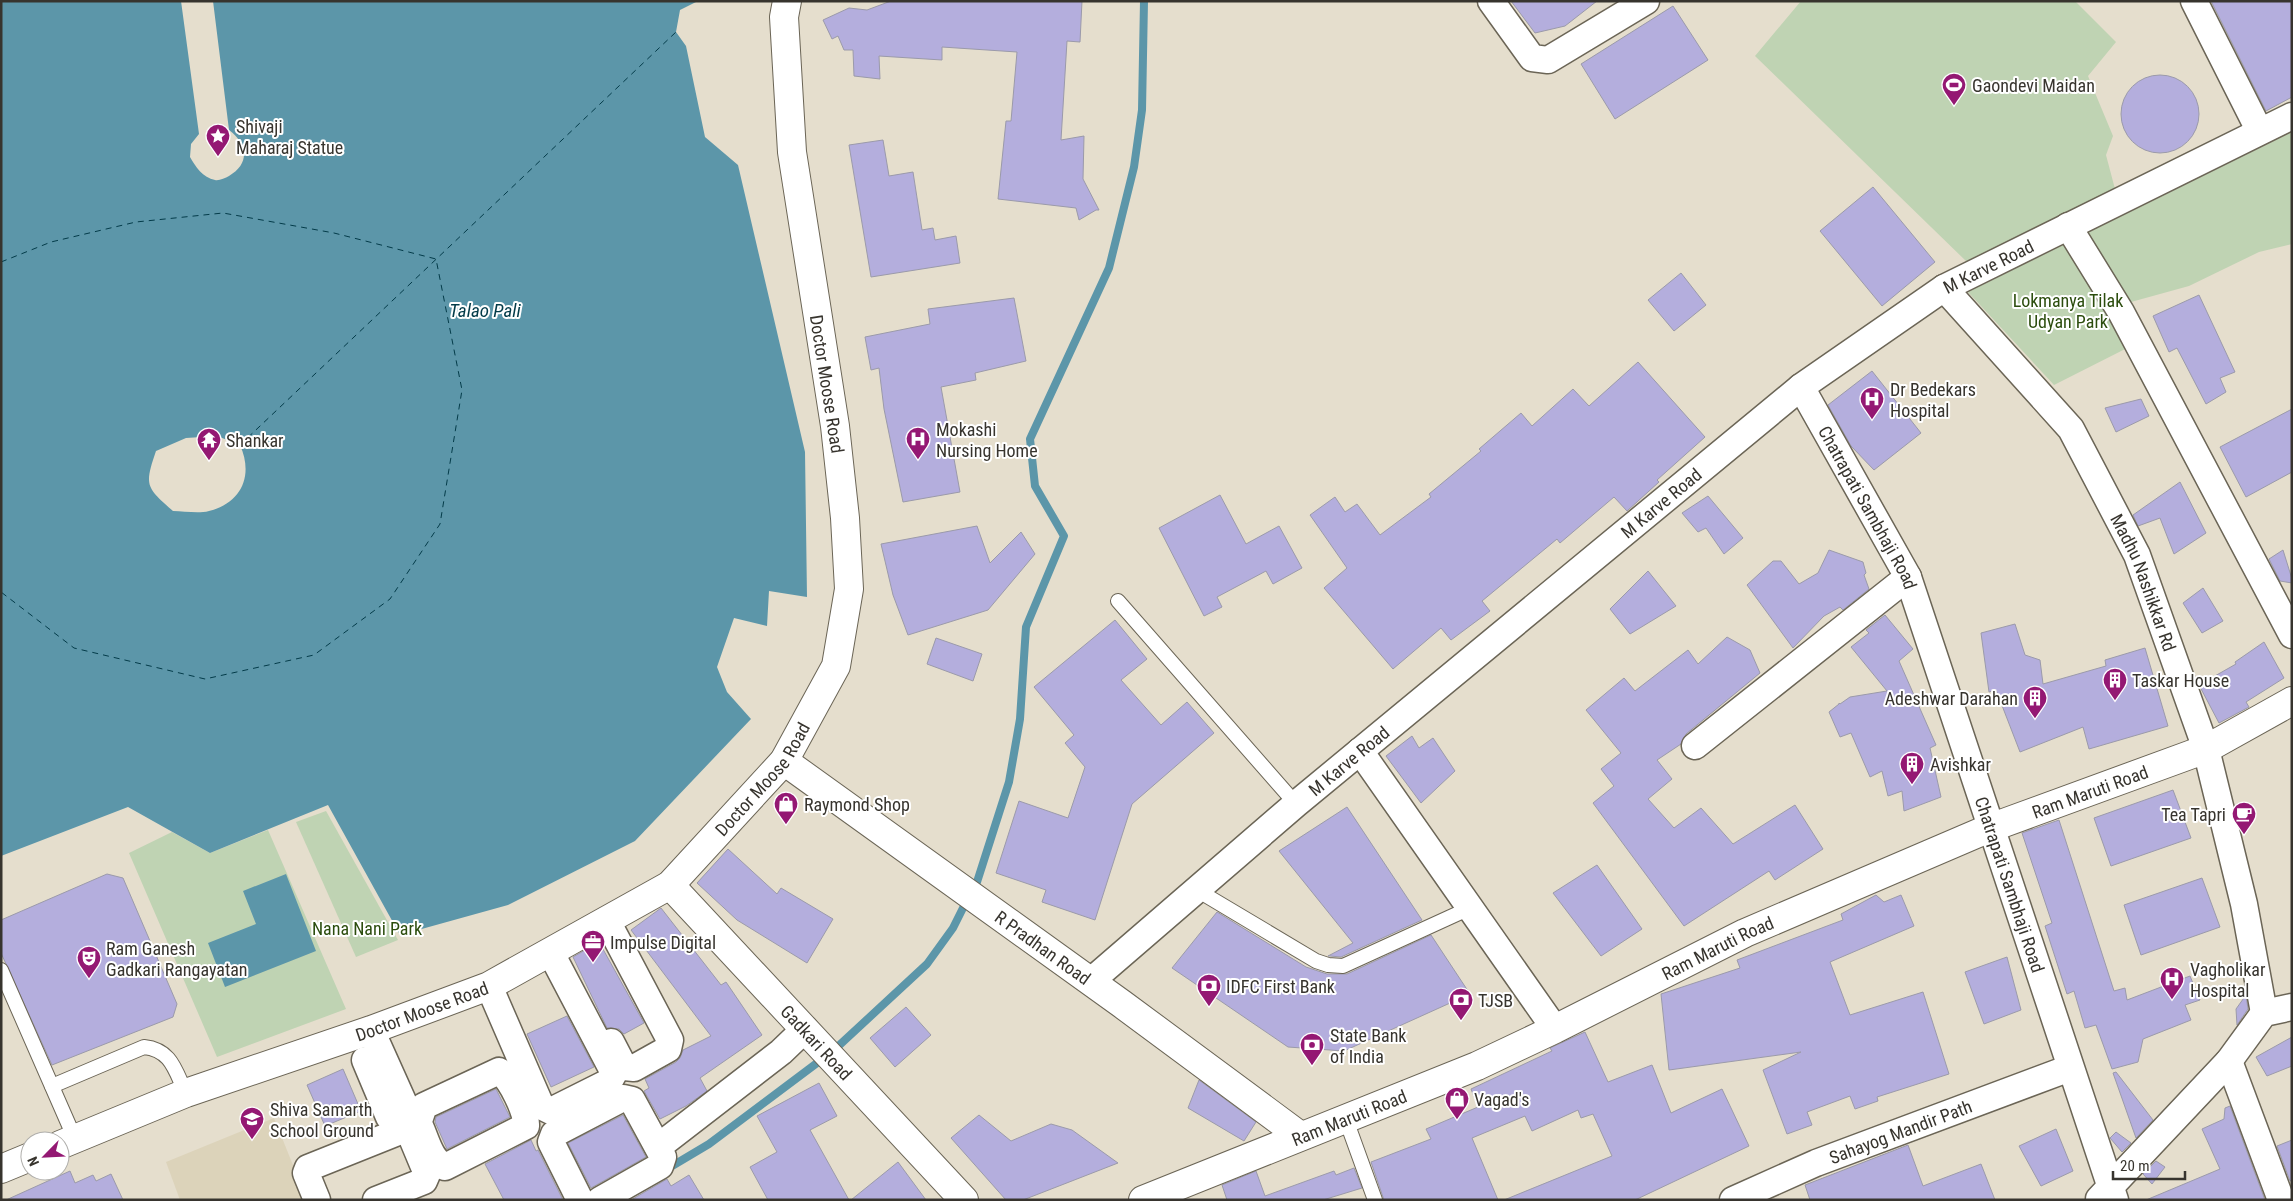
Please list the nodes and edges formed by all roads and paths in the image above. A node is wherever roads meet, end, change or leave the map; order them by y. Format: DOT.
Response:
graph roads {
  1 [pos="787,1"];
  2 [pos="1491,1"];
  3 [pos="1646,1"];
  4 [pos="2194,1"];
  5 [pos="2292,116"];
  6 [pos="2259,130"];
  7 [pos="2068,226"];
  8 [pos="1944,288"];
  9 [pos="1801,386"];
  10 [pos="1908,577"];
  11 [pos="1118,601"];
  12 [pos="2292,635"];
  13 [pos="2292,701"];
  14 [pos="1695,746"];
  15 [pos="2206,749"];
  16 [pos="1360,751"];
  17 [pos="784,761"];
  18 [pos="1296,804"];
  19 [pos="1990,828"];
  20 [pos="670,885"];
  21 [pos="1207,896"];
  22 [pos="1470,908"];
  23 [pos="607,921"];
  24 [pos="556,949"];
  25 [pos="1,970"];
  26 [pos="1091,982"];
  27 [pos="489,986"];
  28 [pos="2292,1007"];
  29 [pos="2264,1013"];
  30 [pos="805,1029"];
  31 [pos="1555,1029"];
  32 [pos="363,1032"];
  33 [pos="2229,1061"];
  34 [pos="2070,1068"];
  35 [pos="629,1081"];
  36 [pos="52,1086"];
  37 [pos="186,1093"];
  38 [pos="1345,1118"];
  39 [pos="405,1119"];
  40 [pos="65,1131"];
  41 [pos="1299,1135"];
  42 [pos="70,1141"];
  43 [pos="336,1141"];
  44 [pos="662,1143"];
  45 [pos="20,1162"];
  46 [pos="1,1169"];
  47 [pos="2108,1196"];
  48 [pos="317,1200"];
  49 [pos="376,1200"];
  50 [pos="580,1200"];
  51 [pos="600,1200"];
  52 [pos="964,1200"];
  53 [pos="1143,1200"];
  54 [pos="1375,1200"];
  55 [pos="1733,1200"];
  56 [pos="2281,1200"];
  1 -- 17 [label="street, Doctor Moose Road"];
  2 -- 3 [label="street"];
  4 -- 6 [label="street"];
  5 -- 6 [label="street, M Karve Road"];
  6 -- 7 [label="street, M Karve Road"];
  7 -- 8 [label="street, M Karve Road"];
  7 -- 12 [label="street"];
  8 -- 9 [label="street, M Karve Road"];
  8 -- 15 [label="street, Madhu Nashikkar Rd"];
  9 -- 10 [label="street, Chatrapati Sambhaji Road"];
  9 -- 16 [label="street, M Karve Road"];
  10 -- 14 [label="street"];
  10 -- 19 [label="street, Chatrapati Sambhaji Road"];
  11 -- 18 [label="lane"];
  13 -- 15 [label="street, Ram Maruti Road"];
  15 -- 19 [label="street, Ram Maruti Road"];
  15 -- 29 [label="street, Madhu Nashikkar Rd"];
  16 -- 18 [label="street, M Karve Road"];
  16 -- 22 [label="street"];
  17 -- 20 [label="street, Doctor Moose Road"];
  17 -- 26 [label="street, R Pradhan Road"];
  18 -- 26 [label="street, M Karve Road"];
  19 -- 31 [label="street, Ram Maruti Road"];
  19 -- 34 [label="street, Chatrapati Sambhaji Road"];
  20 -- 23 [label="street, Doctor Moose Road"];
  20 -- 30 [label="street, Gadkari Road"];
  21 -- 22 [label="lane"];
  22 -- 31 [label="street"];
  23 -- 24 [label="street, Doctor Moose Road"];
  23 -- 24 [label="street"];
  24 -- 27 [label="street, Doctor Moose Road"];
  24 -- 27 [label="street"];
  25 -- 36 [label="lane"];
  26 -- 41 [label="street, R Pradhan Road"];
  27 -- 32 [label="street, Doctor Moose Road"];
  28 -- 29 [label="street"];
  29 -- 33 [label="street"];
  30 -- 44 [label="street"];
  30 -- 52 [label="street, Gadkari Road"];
  31 -- 38 [label="street, Ram Maruti Road"];
  32 -- 37 [label="street, Doctor Moose Road"];
  32 -- 39 [label="street"];
  33 -- 47 [label="street"];
  33 -- 56 [label="street"];
  34 -- 47 [label="street, Chatrapati Sambhaji Road"];
  34 -- 55 [label="street, Sahayog Mandir Path"];
  35 -- 44 [label="street"];
  36 -- 37 [label="lane"];
  36 -- 40 [label="lane"];
  37 -- 42 [label="street, Doctor Moose Road"];
  38 -- 41 [label="street, Ram Maruti Road"];
  38 -- 54 [label="lane"];
  39 -- 43 [label="street"];
  39 -- 48 [label="street"];
  39 -- 49 [label="street"];
  41 -- 53 [label="street, Ram Maruti Road"];
  44 -- 50 [label="street"];
  44 -- 51 [label="street"];
  45 -- 46 [label="street"];
}
